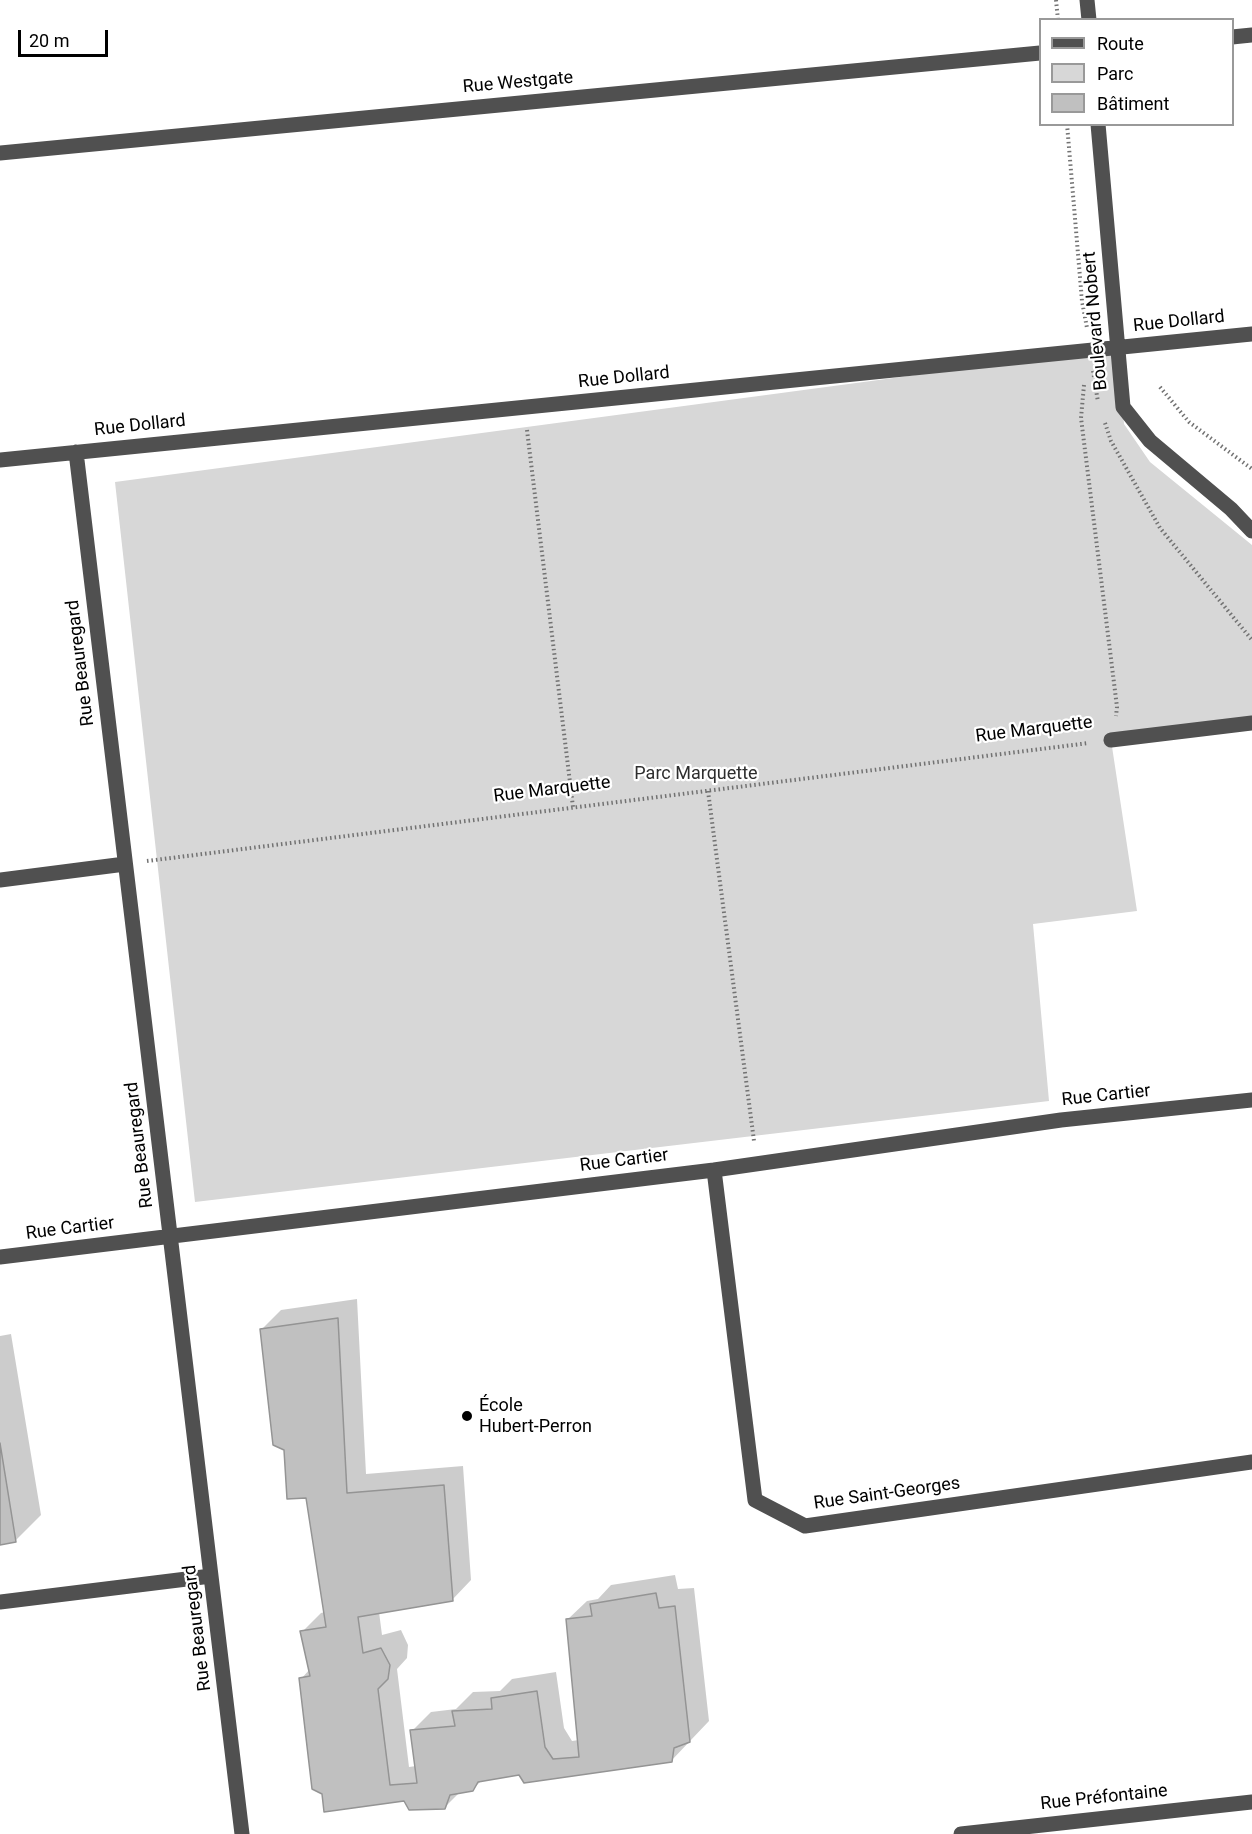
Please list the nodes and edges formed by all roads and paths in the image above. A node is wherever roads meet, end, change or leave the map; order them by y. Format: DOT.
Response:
graph roads {
  1 [pos="1056,0"];
  2 [pos="1087,0"];
  3 [pos="1058,18"];
  4 [pos="1089,18"];
  5 [pos="1252,35"];
  6 [pos="1234,37"];
  7 [pos="1039,53"];
  8 [pos="1098,126"];
  9 [pos="0,153"];
  10 [pos="1252,334"];
  11 [pos="1119,348"];
  12 [pos="1084,385"];
  13 [pos="1160,387"];
  14 [pos="524,407"];
  15 [pos="75,452"];
  16 [pos="0,460"];
  17 [pos="1252,469"];
  18 [pos="1252,531"];
  19 [pos="1252,723"];
  20 [pos="1111,740"];
  21 [pos="708,790"];
  22 [pos="573,807"];
  23 [pos="125,864"];
  24 [pos="0,880"];
  25 [pos="1252,1100"];
  26 [pos="757,1164"];
  27 [pos="714,1170"];
  28 [pos="170,1236"];
  29 [pos="0,1257"];
  30 [pos="1252,1462"];
  31 [pos="211,1576"];
  32 [pos="0,1602"];
  33 [pos="1252,1802"];
  34 [pos="242,1834"];
  35 [pos="961,1834"];
  1 -- 3 [label="path"];
  2 -- 4 [label="street"];
  5 -- 6 [label="street"];
  7 -- 9 [label="street, Rue Westgate"];
  8 -- 11 [label="street, Boulevard Nobert"];
  10 -- 11 [label="street, Rue Dollard"];
  11 -- 14 [label="street, Rue Dollard"];
  11 -- 18 [label="street, Boulevard Nobert"];
  12 -- 20 [label="path"];
  13 -- 17 [label="path"];
  14 -- 15 [label="street, Rue Dollard"];
  14 -- 22 [label="path"];
  15 -- 16 [label="street, Rue Dollard"];
  15 -- 23 [label="street, Rue Beauregard"];
  19 -- 20 [label="street, Rue Marquette"];
  20 -- 21 [label="path, Rue Marquette"];
  21 -- 22 [label="path, Rue Marquette"];
  21 -- 26 [label="path"];
  22 -- 23 [label="path, Rue Marquette"];
  23 -- 24 [label="street"];
  23 -- 28 [label="street, Rue Beauregard"];
  25 -- 26 [label="street, Rue Cartier"];
  26 -- 27 [label="street, Rue Cartier"];
  27 -- 28 [label="street, Rue Cartier"];
  27 -- 30 [label="street, Rue Saint-Georges"];
  28 -- 29 [label="street, Rue Cartier"];
  28 -- 31 [label="street, Rue Beauregard"];
  31 -- 32 [label="street"];
  31 -- 34 [label="street, Rue Beauregard"];
  33 -- 35 [label="street, Rue Préfontaine"];
}
